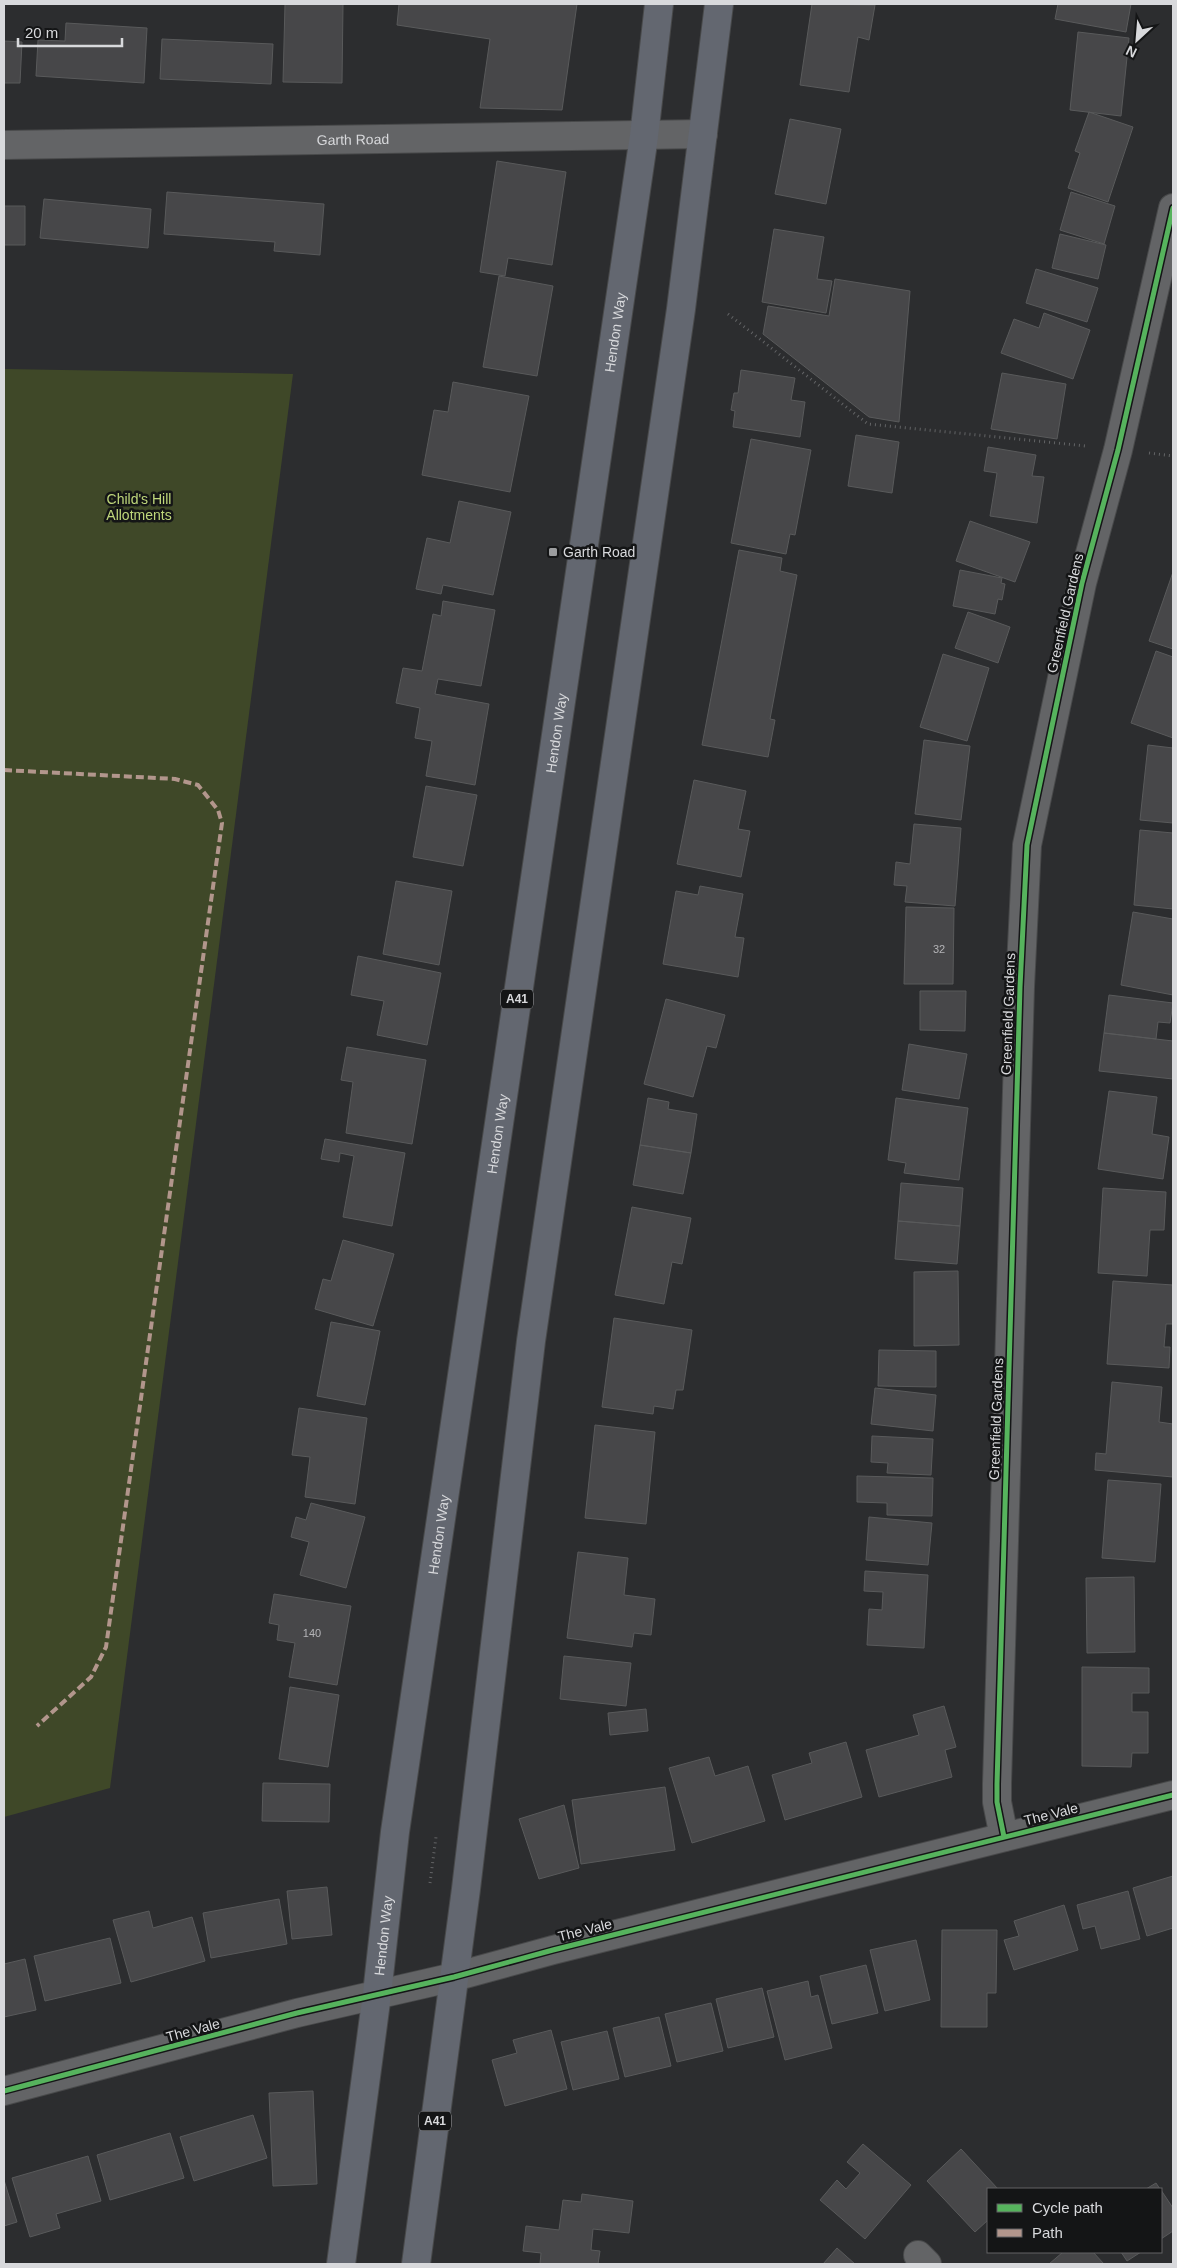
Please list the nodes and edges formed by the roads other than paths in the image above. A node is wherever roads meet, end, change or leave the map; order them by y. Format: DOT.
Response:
graph roads {
  1 [pos="660,4"];
  2 [pos="719,4"];
  3 [pos="703,134"];
  4 [pos="644,136"];
  5 [pos="4,145"];
  6 [pos="1173,208"];
  7 [pos="1173,1796"];
  8 [pos="1004,1837"];
  9 [pos="454,1977"];
  10 [pos="377,1994"];
  11 [pos="4,2091"];
  12 [pos="341,2264"];
  13 [pos="416,2264"];
  1 -- 4 [label="highway, Hendon Way / A41"];
  2 -- 3 [label="highway, A41"];
  3 -- 4 [label="street, Garth Road"];
  3 -- 9 [label="highway, A41"];
  4 -- 5 [label="street, Garth Road"];
  4 -- 10 [label="highway, Hendon Way / A41"];
  6 -- 8 [label="street, Greenfield Gardens"];
  7 -- 8 [label="street, The Vale"];
  8 -- 9 [label="street, The Vale"];
  9 -- 10 [label="street, The Vale"];
  9 -- 13 [label="highway, A41"];
  10 -- 11 [label="street, The Vale"];
  10 -- 12 [label="highway, Hendon Way / A41"];
}
